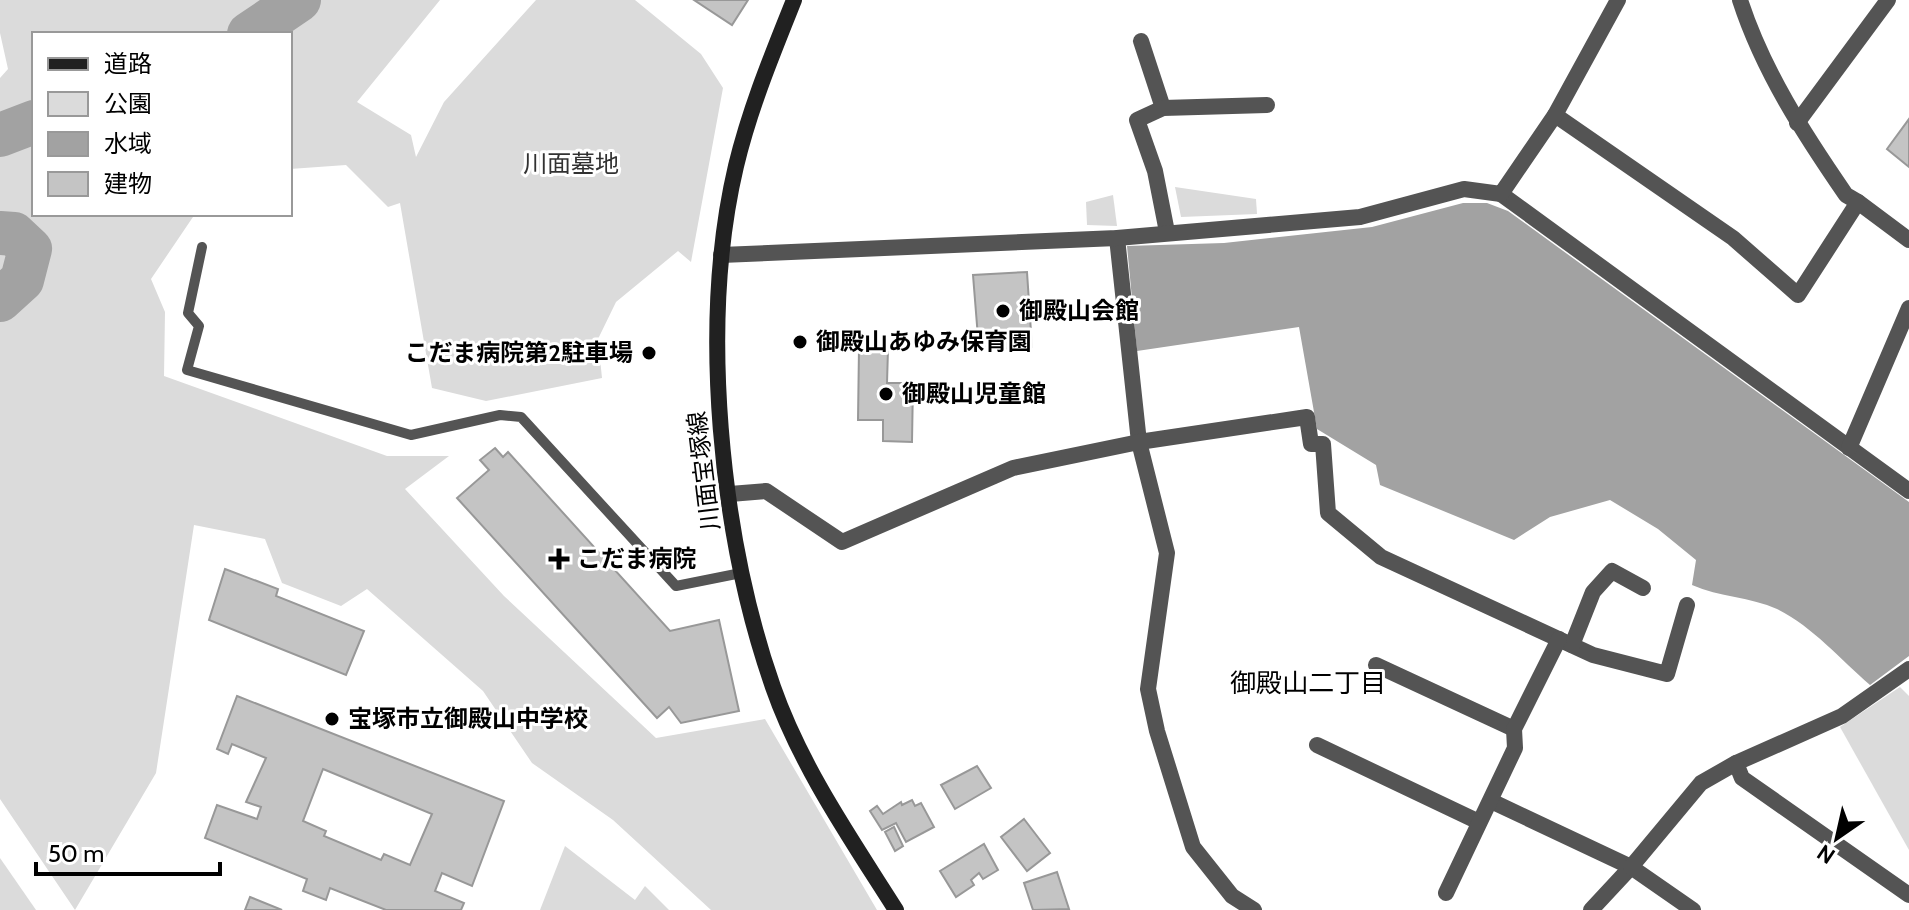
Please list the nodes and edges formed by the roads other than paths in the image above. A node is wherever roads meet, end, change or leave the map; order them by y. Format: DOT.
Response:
graph roads {
  1 [pos="794,0"];
  2 [pos="1618,0"];
  3 [pos="1740,0"];
  4 [pos="1888,0"];
  5 [pos="1141,41"];
  6 [pos="1267,105"];
  7 [pos="1163,108"];
  8 [pos="1555,115"];
  9 [pos="1797,123"];
  10 [pos="1501,194"];
  11 [pos="1858,202"];
  12 [pos="1167,232"];
  13 [pos="1117,238"];
  14 [pos="1909,240"];
  15 [pos="202,247"];
  16 [pos="721,255"];
  17 [pos="1907,318"];
  18 [pos="1139,442"];
  19 [pos="1849,448"];
  20 [pos="1909,491"];
  21 [pos="730,494"];
  22 [pos="741,573"];
  23 [pos="1643,588"];
  24 [pos="1687,605"];
  25 [pos="1565,642"];
  26 [pos="1376,665"];
  27 [pos="1909,669"];
  28 [pos="1514,729"];
  29 [pos="1317,745"];
  30 [pos="1736,763"];
  31 [pos="1491,801"];
  32 [pos="1479,822"];
  33 [pos="1631,867"];
  34 [pos="1446,893"];
  35 [pos="1909,895"];
  36 [pos="896,910"];
  37 [pos="1254,910"];
  38 [pos="1591,910"];
  39 [pos="1693,910"];
  1 -- 16 [label="street, 川面宝塚線"];
  2 -- 8 [label="street"];
  3 -- 9 [label="street"];
  4 -- 9 [label="street"];
  5 -- 7 [label="street"];
  6 -- 7 [label="street"];
  7 -- 12 [label="street"];
  8 -- 10 [label="street"];
  8 -- 11 [label="street"];
  9 -- 11 [label="street"];
  10 -- 12 [label="street"];
  10 -- 19 [label="street"];
  11 -- 14 [label="street"];
  12 -- 13 [label="street"];
  13 -- 16 [label="street"];
  13 -- 18 [label="street"];
  15 -- 22 [label="lane"];
  16 -- 21 [label="street, 川面宝塚線"];
  17 -- 19 [label="street"];
  18 -- 21 [label="street"];
  18 -- 25 [label="street"];
  18 -- 37 [label="street"];
  19 -- 20 [label="street"];
  21 -- 22 [label="street, 川面宝塚線"];
  22 -- 36 [label="street, 川面宝塚線"];
  23 -- 25 [label="street"];
  24 -- 25 [label="street"];
  25 -- 28 [label="street"];
  26 -- 28 [label="street"];
  27 -- 30 [label="street"];
  28 -- 31 [label="street"];
  29 -- 32 [label="street"];
  30 -- 33 [label="street"];
  30 -- 35 [label="street"];
  31 -- 32 [label="street"];
  31 -- 33 [label="street"];
  32 -- 34 [label="street"];
  33 -- 38 [label="street"];
  33 -- 39 [label="street"];
}
